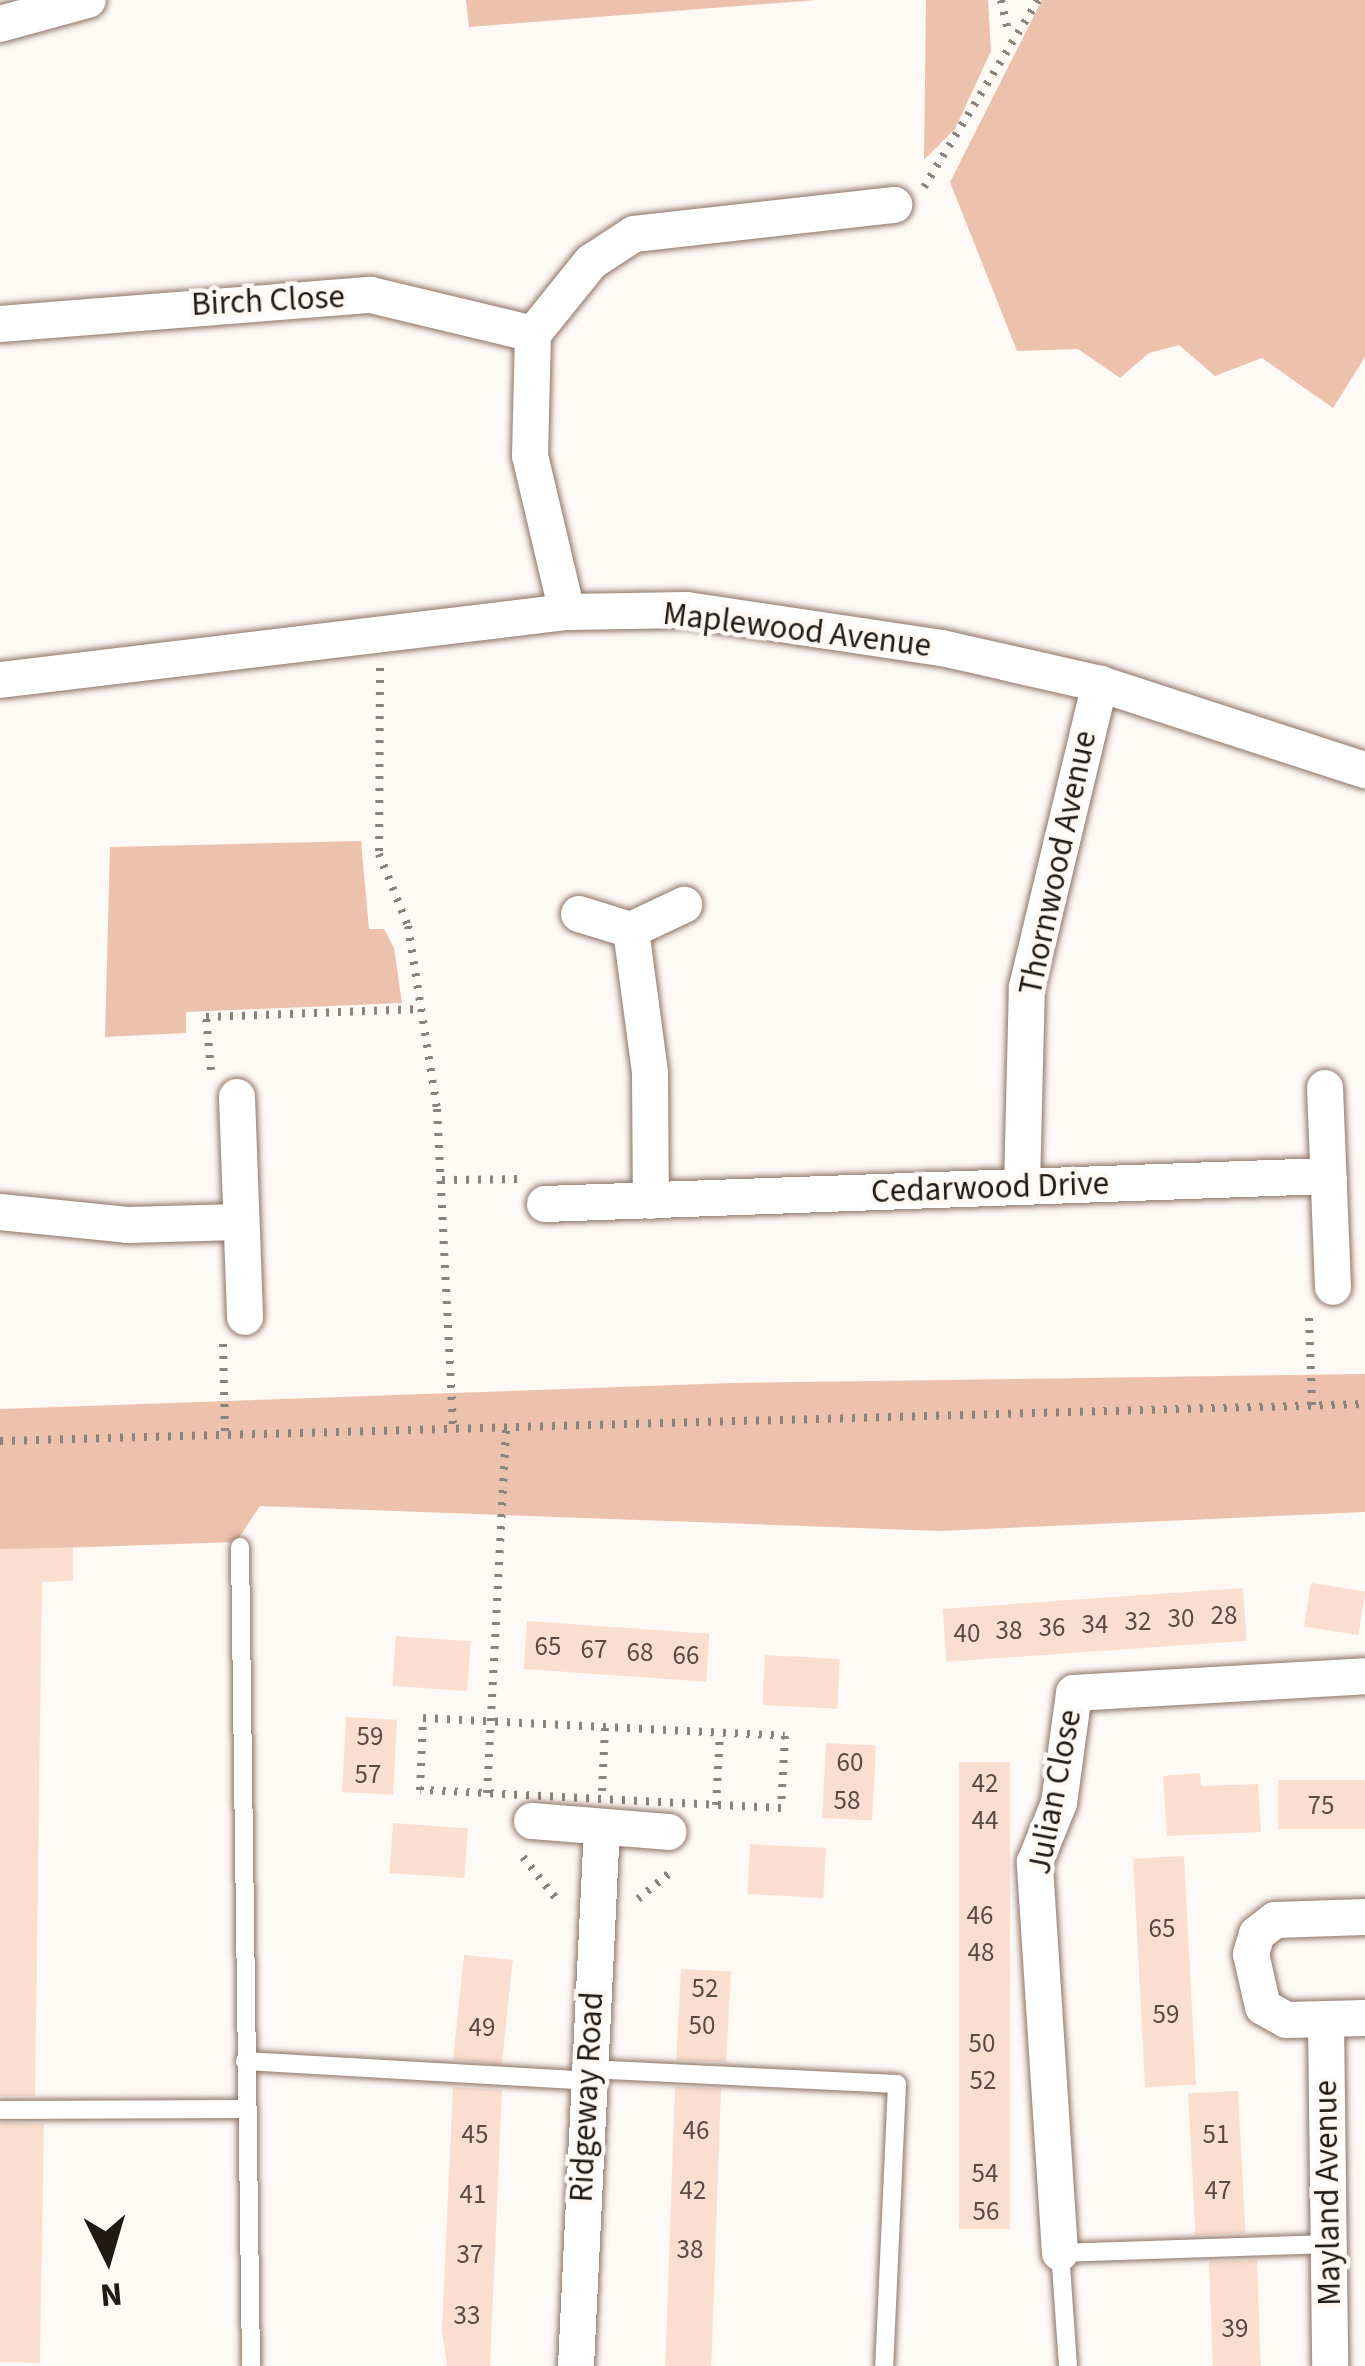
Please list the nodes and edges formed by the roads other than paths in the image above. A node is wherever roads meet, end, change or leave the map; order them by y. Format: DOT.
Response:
graph roads {
  1 [pos="88,0"];
  2 [pos="0,24"];
  3 [pos="894,206"];
  4 [pos="0,323"];
  5 [pos="533,334"];
  6 [pos="567,612"];
  7 [pos="0,680"];
  8 [pos="1100,684"];
  9 [pos="1365,770"];
  10 [pos="684,905"];
  11 [pos="579,914"];
  12 [pos="632,930"];
  13 [pos="1325,1088"];
  14 [pos="237,1097"];
  15 [pos="1329,1176"];
  16 [pos="1022,1187"];
  17 [pos="651,1201"];
  18 [pos="545,1204"];
  19 [pos="0,1212"];
  20 [pos="239,1222"];
  21 [pos="1334,1287"];
  22 [pos="244,1317"];
  23 [pos="240,1547"];
  24 [pos="1365,1676"];
  25 [pos="602,1813"];
  26 [pos="519,1825"];
  27 [pos="682,1838"];
  28 [pos="1365,1917"];
  29 [pos="1365,2018"];
  30 [pos="1326,2020"];
  31 [pos="245,2061"];
  32 [pos="588,2075"];
  33 [pos="245,2109"];
  34 [pos="0,2110"];
  35 [pos="1328,2244"];
  36 [pos="1060,2253"];
  37 [pos="251,2366"];
  38 [pos="576,2366"];
  39 [pos="884,2366"];
  40 [pos="1068,2366"];
  41 [pos="1330,2366"];
  1 -- 2 [label="street"];
  3 -- 5 [label="street"];
  4 -- 5 [label="street, Birch Close"];
  5 -- 6 [label="street"];
  6 -- 7 [label="street, Maplewood Avenue"];
  6 -- 8 [label="street, Maplewood Avenue"];
  8 -- 9 [label="street, Maplewood Avenue"];
  8 -- 16 [label="street, Thornwood Avenue"];
  10 -- 12 [label="street"];
  11 -- 12 [label="street"];
  12 -- 17 [label="street"];
  13 -- 15 [label="street"];
  14 -- 20 [label="street"];
  15 -- 16 [label="street, Cedarwood Drive"];
  15 -- 21 [label="street"];
  16 -- 17 [label="street, Cedarwood Drive"];
  17 -- 18 [label="street, Cedarwood Drive"];
  19 -- 20 [label="street"];
  20 -- 22 [label="street"];
  23 -- 31 [label="lane"];
  24 -- 36 [label="street, Julian Close"];
  25 -- 26 [label="street"];
  25 -- 27 [label="street"];
  25 -- 32 [label="street, Ridgeway Road"];
  28 -- 30 [label="street"];
  29 -- 30 [label="street"];
  30 -- 35 [label="street, Mayland Avenue"];
  31 -- 32 [label="lane"];
  31 -- 33 [label="lane"];
  32 -- 38 [label="street, Ridgeway Road"];
  32 -- 39 [label="lane"];
  33 -- 34 [label="lane"];
  33 -- 37 [label="lane"];
  35 -- 36 [label="lane"];
  35 -- 41 [label="street, Mayland Avenue"];
  36 -- 40 [label="lane"];
}
